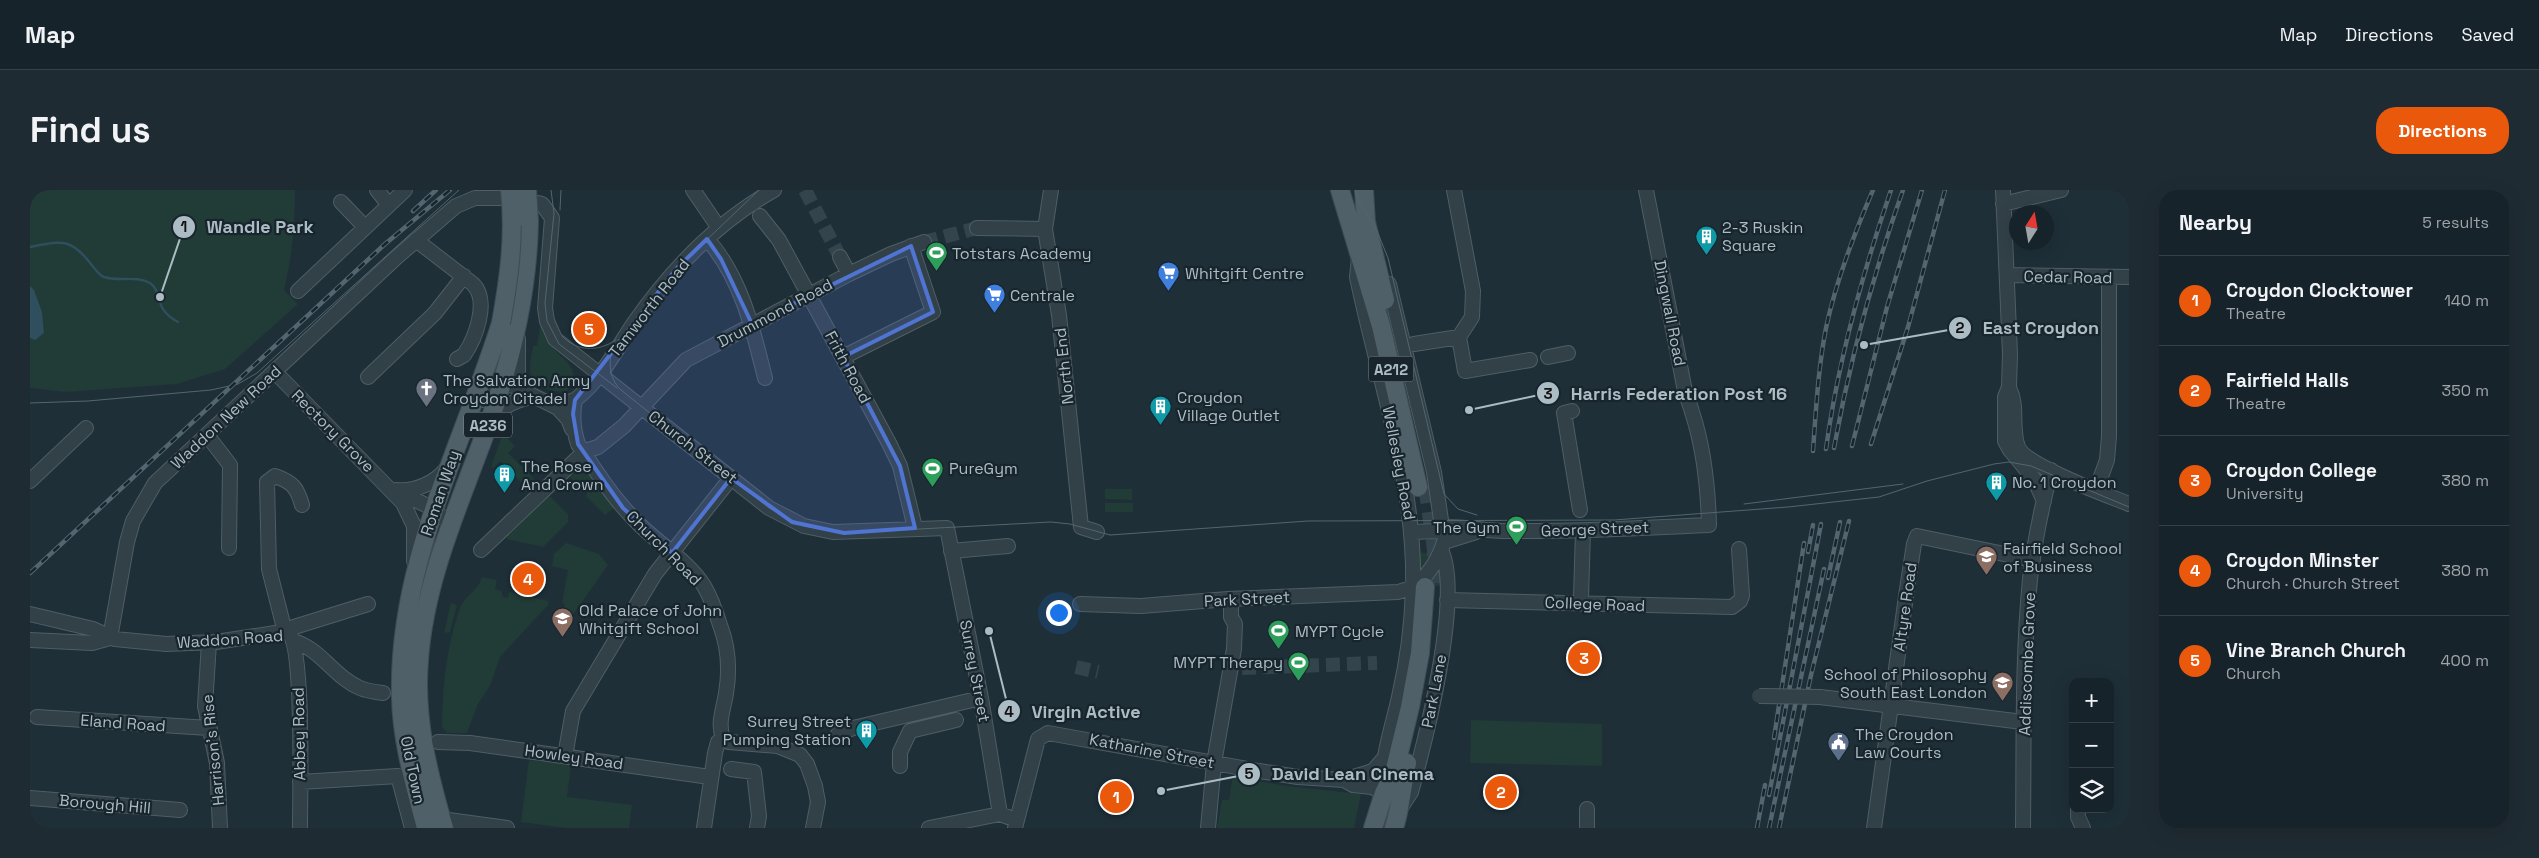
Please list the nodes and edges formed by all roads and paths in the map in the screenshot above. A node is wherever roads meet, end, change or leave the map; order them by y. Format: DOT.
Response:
graph roads {
  1 [pos="378,190"];
  2 [pos="405,190"];
  3 [pos="510,190"];
  4 [pos="693,190"];
  5 [pos="774,190"];
  6 [pos="1051,190"];
  7 [pos="1340,190"];
  8 [pos="1364,190"];
  9 [pos="1454,190"];
  10 [pos="1646,190"];
  11 [pos="2061,190"];
  12 [pos="533,196"];
  13 [pos="2003,197"];
  14 [pos="341,202"];
  15 [pos="388,204"];
  16 [pos="760,216"];
  17 [pos="364,226"];
  18 [pos="720,228"];
  19 [pos="977,228"];
  20 [pos="1041,228"];
  21 [pos="707,239"];
  22 [pos="416,240"];
  23 [pos="1367,252"];
  24 [pos="840,257"];
  25 [pos="849,274"];
  26 [pos="464,276"];
  27 [pos="2007,276"];
  28 [pos="2129,277"];
  29 [pos="2109,278"];
  30 [pos="298,291"];
  31 [pos="810,294"];
  32 [pos="513,319"];
  33 [pos="752,324"];
  34 [pos="1459,337"];
  35 [pos="1414,344"];
  36 [pos="1568,353"];
  37 [pos="575,356"];
  38 [pos="843,357"];
  39 [pos="1548,357"];
  40 [pos="457,359"];
  41 [pos="1530,360"];
  42 [pos="275,372"];
  43 [pos="598,375"];
  44 [pos="368,377"];
  45 [pos="765,378"];
  46 [pos="503,381"];
  47 [pos="528,394"];
  48 [pos="578,396"];
  49 [pos="550,403"];
  50 [pos="642,407"];
  51 [pos="1572,412"];
  52 [pos="490,419"];
  53 [pos="86,428"];
  54 [pos="574,432"];
  55 [pos="207,435"];
  56 [pos="584,451"];
  57 [pos="454,455"];
  58 [pos="2025,461"];
  59 [pos="2051,470"];
  60 [pos="731,478"];
  61 [pos="30,480"];
  62 [pos="1423,486"];
  63 [pos="393,490"];
  64 [pos="2096,490"];
  65 [pos="2044,501"];
  66 [pos="2129,504"];
  67 [pos="302,505"];
  68 [pos="434,510"];
  69 [pos="1580,510"];
  70 [pos="451,524"];
  71 [pos="1709,525"];
  72 [pos="915,528"];
  73 [pos="947,528"];
  74 [pos="1583,531"];
  75 [pos="1097,532"];
  76 [pos="1412,532"];
  77 [pos="1442,537"];
  78 [pos="1008,546"];
  79 [pos="229,548"];
  80 [pos="1739,549"];
  81 [pos="481,550"];
  82 [pos="950,551"];
  83 [pos="672,554"];
  84 [pos="2033,560"];
  85 [pos="412,584"];
  86 [pos="1430,590"];
  87 [pos="1581,597"];
  88 [pos="1235,600"];
  89 [pos="368,604"];
  90 [pos="1080,604"];
  91 [pos="30,614"];
  92 [pos="289,635"];
  93 [pos="110,638"];
  94 [pos="30,640"];
  95 [pos="209,642"];
  96 [pos="383,693"];
  97 [pos="1759,696"];
  98 [pos="981,698"];
  99 [pos="944,706"];
  100 [pos="1890,707"];
  101 [pos="410,713"];
  102 [pos="905,716"];
  103 [pos="38,717"];
  104 [pos="2023,722"];
  105 [pos="209,728"];
  106 [pos="910,730"];
  107 [pos="838,734"];
  108 [pos="723,738"];
  109 [pos="438,742"];
  110 [pos="565,756"];
  111 [pos="1385,757"];
  112 [pos="1214,763"];
  113 [pos="900,766"];
  114 [pos="731,769"];
  115 [pos="710,777"];
  116 [pos="1344,780"];
  117 [pos="300,782"];
  118 [pos="1384,793"];
  119 [pos="30,798"];
  120 [pos="1587,809"];
  121 [pos="180,810"];
  122 [pos="2078,813"];
  123 [pos="1000,814"];
  124 [pos="437,825"];
  125 [pos="1016,825"];
  126 [pos="220,828"];
  127 [pos="300,828"];
  128 [pos="412,828"];
  129 [pos="507,828"];
  130 [pos="704,828"];
  131 [pos="757,828"];
  132 [pos="813,828"];
  133 [pos="929,828"];
  134 [pos="1208,828"];
  135 [pos="1373,828"];
  136 [pos="1394,828"];
  137 [pos="1587,828"];
  138 [pos="1874,828"];
  139 [pos="2022,828"];
  140 [pos="2084,828"];
  1 -- 15 [label="street"];
  2 -- 15 [label="street"];
  3 -- 32 [label="main road, Roman Way / A236, bridge"];
  4 -- 18 [label="street"];
  5 -- 18 [label="street, Tamworth Road"];
  6 -- 20 [label="street, North End"];
  7 -- 23 [label="main road, Wellesley Road / A212"];
  8 -- 23 [label="main road, Wellesley Road / A212"];
  9 -- 34 [label="street"];
  10 -- 71 [label="street, Dingwall Road"];
  11 -- 13 [label="street"];
  12 -- 22 [label="street, Waddon New Road"];
  12 -- 32 [label="main road, Roman Way / A236, bridge"];
  12 -- 37 [label="street"];
  13 -- 27 [label="street"];
  14 -- 17 [label="street"];
  15 -- 17 [label="street"];
  16 -- 31 [label="street, Frith Road"];
  17 -- 30 [label="street"];
  18 -- 21 [label="street, Tamworth Road"];
  19 -- 20 [label="street"];
  20 -- 75 [label="street, North End"];
  21 -- 33 [label="street"];
  21 -- 43 [label="street, Tamworth Road"];
  22 -- 26 [label="street"];
  22 -- 42 [label="street, Waddon New Road"];
  23 -- 62 [label="main road, A212"];
  23 -- 76 [label="street, Wellesley Road"];
  23 -- 77 [label="street, Wellesley Road"];
  24 -- 25 [label="street"];
  25 -- 31 [label="street, Drummond Road"];
  25 -- 38 [label="street, Drummond Road"];
  26 -- 40 [label="street"];
  26 -- 44 [label="street"];
  27 -- 29 [label="street, Cedar Road"];
  27 -- 58 [label="street"];
  28 -- 29 [label="street, Cedar Road"];
  29 -- 64 [label="street"];
  31 -- 33 [label="street, Drummond Road"];
  31 -- 38 [label="street, Frith Road"];
  32 -- 46 [label="main road, Roman Way / A236"];
  32 -- 47 [label="street"];
  32 -- 57 [label="main road, Roman Way / A236"];
  33 -- 45 [label="street"];
  33 -- 50 [label="street, Drummond Road"];
  34 -- 35 [label="street"];
  34 -- 41 [label="street"];
  36 -- 39 [label="street"];
  37 -- 43 [label="street"];
  37 -- 48 [label="street"];
  38 -- 72 [label="street, Frith Road"];
  42 -- 55 [label="street, Waddon New Road"];
  42 -- 63 [label="street, Rectory Grove"];
  43 -- 48 [label="street, Tamworth Road"];
  43 -- 50 [label="street"];
  46 -- 47 [label="street"];
  46 -- 52 [label="main road, Roman Way / A236"];
  46 -- 57 [label="street"];
  47 -- 49 [label="street"];
  47 -- 52 [label="street"];
  48 -- 49 [label="street"];
  48 -- 54 [label="street"];
  49 -- 54 [label="street"];
  50 -- 56 [label="street, Church Street"];
  50 -- 60 [label="street, Church Street"];
  51 -- 69 [label="street"];
  52 -- 70 [label="main road, Roman Way / A236"];
  53 -- 61 [label="street"];
  54 -- 56 [label="street, Church Road"];
  55 -- 79 [label="street"];
  55 -- 93 [label="street, Waddon New Road"];
  56 -- 81 [label="street, Church Street"];
  56 -- 83 [label="street, Church Road"];
  57 -- 63 [label="street"];
  57 -- 68 [label="main road, Roman Way / A236"];
  58 -- 59 [label="street"];
  58 -- 65 [label="street"];
  59 -- 64 [label="street"];
  59 -- 65 [label="street, Addiscombe Grove"];
  60 -- 72 [label="street, Church Street"];
  60 -- 83 [label="street"];
  63 -- 68 [label="street, Rectory Grove"];
  63 -- 85 [label="street, Rectory Grove"];
  64 -- 66 [label="street"];
  65 -- 84 [label="street, Addiscombe Grove"];
  67 -- 92 [label="street, Abbey Road"];
  68 -- 70 [label="street, Rectory Grove"];
  68 -- 85 [label="main road, Roman Way / A236"];
  70 -- 101 [label="main road, Roman Way / A236"];
  71 -- 74 [label="street, George Street"];
  72 -- 73 [label="street, Church Street"];
  73 -- 82 [label="street, Surrey Street"];
  74 -- 77 [label="street, George Street"];
  74 -- 87 [label="street"];
  76 -- 77 [label="street, George Street"];
  76 -- 86 [label="street, Park Lane"];
  77 -- 86 [label="street"];
  77 -- 86 [label="street, Park Lane"];
  78 -- 82 [label="street"];
  80 -- 86 [label="street, College Road"];
  82 -- 98 [label="street, Surrey Street"];
  83 -- 108 [label="street, Church Road"];
  83 -- 110 [label="street"];
  84 -- 100 [label="street, Altyre Road"];
  84 -- 104 [label="street, Addiscombe Grove"];
  85 -- 101 [label="main road, Roman Way / A236"];
  86 -- 88 [label="street, Park Street"];
  86 -- 111 [label="street, Park Lane"];
  86 -- 118 [label="main road"];
  86 -- 136 [label="main road"];
  88 -- 90 [label="street, Park Street"];
  88 -- 112 [label="street"];
  89 -- 92 [label="street"];
  91 -- 93 [label="street, Waddon Road"];
  92 -- 95 [label="street, Waddon Road"];
  92 -- 96 [label="street, Waddon Road"];
  92 -- 117 [label="street, Abbey Road"];
  93 -- 94 [label="street"];
  93 -- 95 [label="street, Waddon Road"];
  95 -- 105 [label="street, Harrison's Rise"];
  97 -- 100 [label="street, bridge"];
  98 -- 99 [label="street"];
  98 -- 123 [label="street, Surrey Street"];
  99 -- 102 [label="street"];
  99 -- 106 [label="street"];
  100 -- 104 [label="street"];
  100 -- 138 [label="street, Altyre Road"];
  101 -- 124 [label="main road, Old Town / A236"];
  102 -- 106 [label="street"];
  102 -- 107 [label="street"];
  103 -- 105 [label="street, Eland Road"];
  104 -- 139 [label="street, Addiscombe Grove"];
  105 -- 126 [label="street, Harrison's Rise"];
  106 -- 113 [label="street"];
  108 -- 115 [label="street, Church Road"];
  108 -- 132 [label="street"];
  109 -- 110 [label="street, Howley Road"];
  110 -- 115 [label="street, Howley Road"];
  111 -- 116 [label="street, Katharine Street"];
  111 -- 118 [label="street, Park Lane"];
  112 -- 116 [label="street, Katharine Street"];
  112 -- 125 [label="street, Katharine Street"];
  112 -- 134 [label="street"];
  114 -- 131 [label="street"];
  115 -- 130 [label="street, Church Road"];
  116 -- 118 [label="street, Katharine Street"];
  117 -- 127 [label="street, Abbey Road"];
  117 -- 128 [label="street"];
  118 -- 135 [label="main road, Park Lane"];
  119 -- 121 [label="street, Borough Hill"];
  120 -- 137 [label="street"];
  122 -- 140 [label="street"];
  123 -- 125 [label="street"];
  123 -- 133 [label="street"];
  124 -- 129 [label="street"];
}
